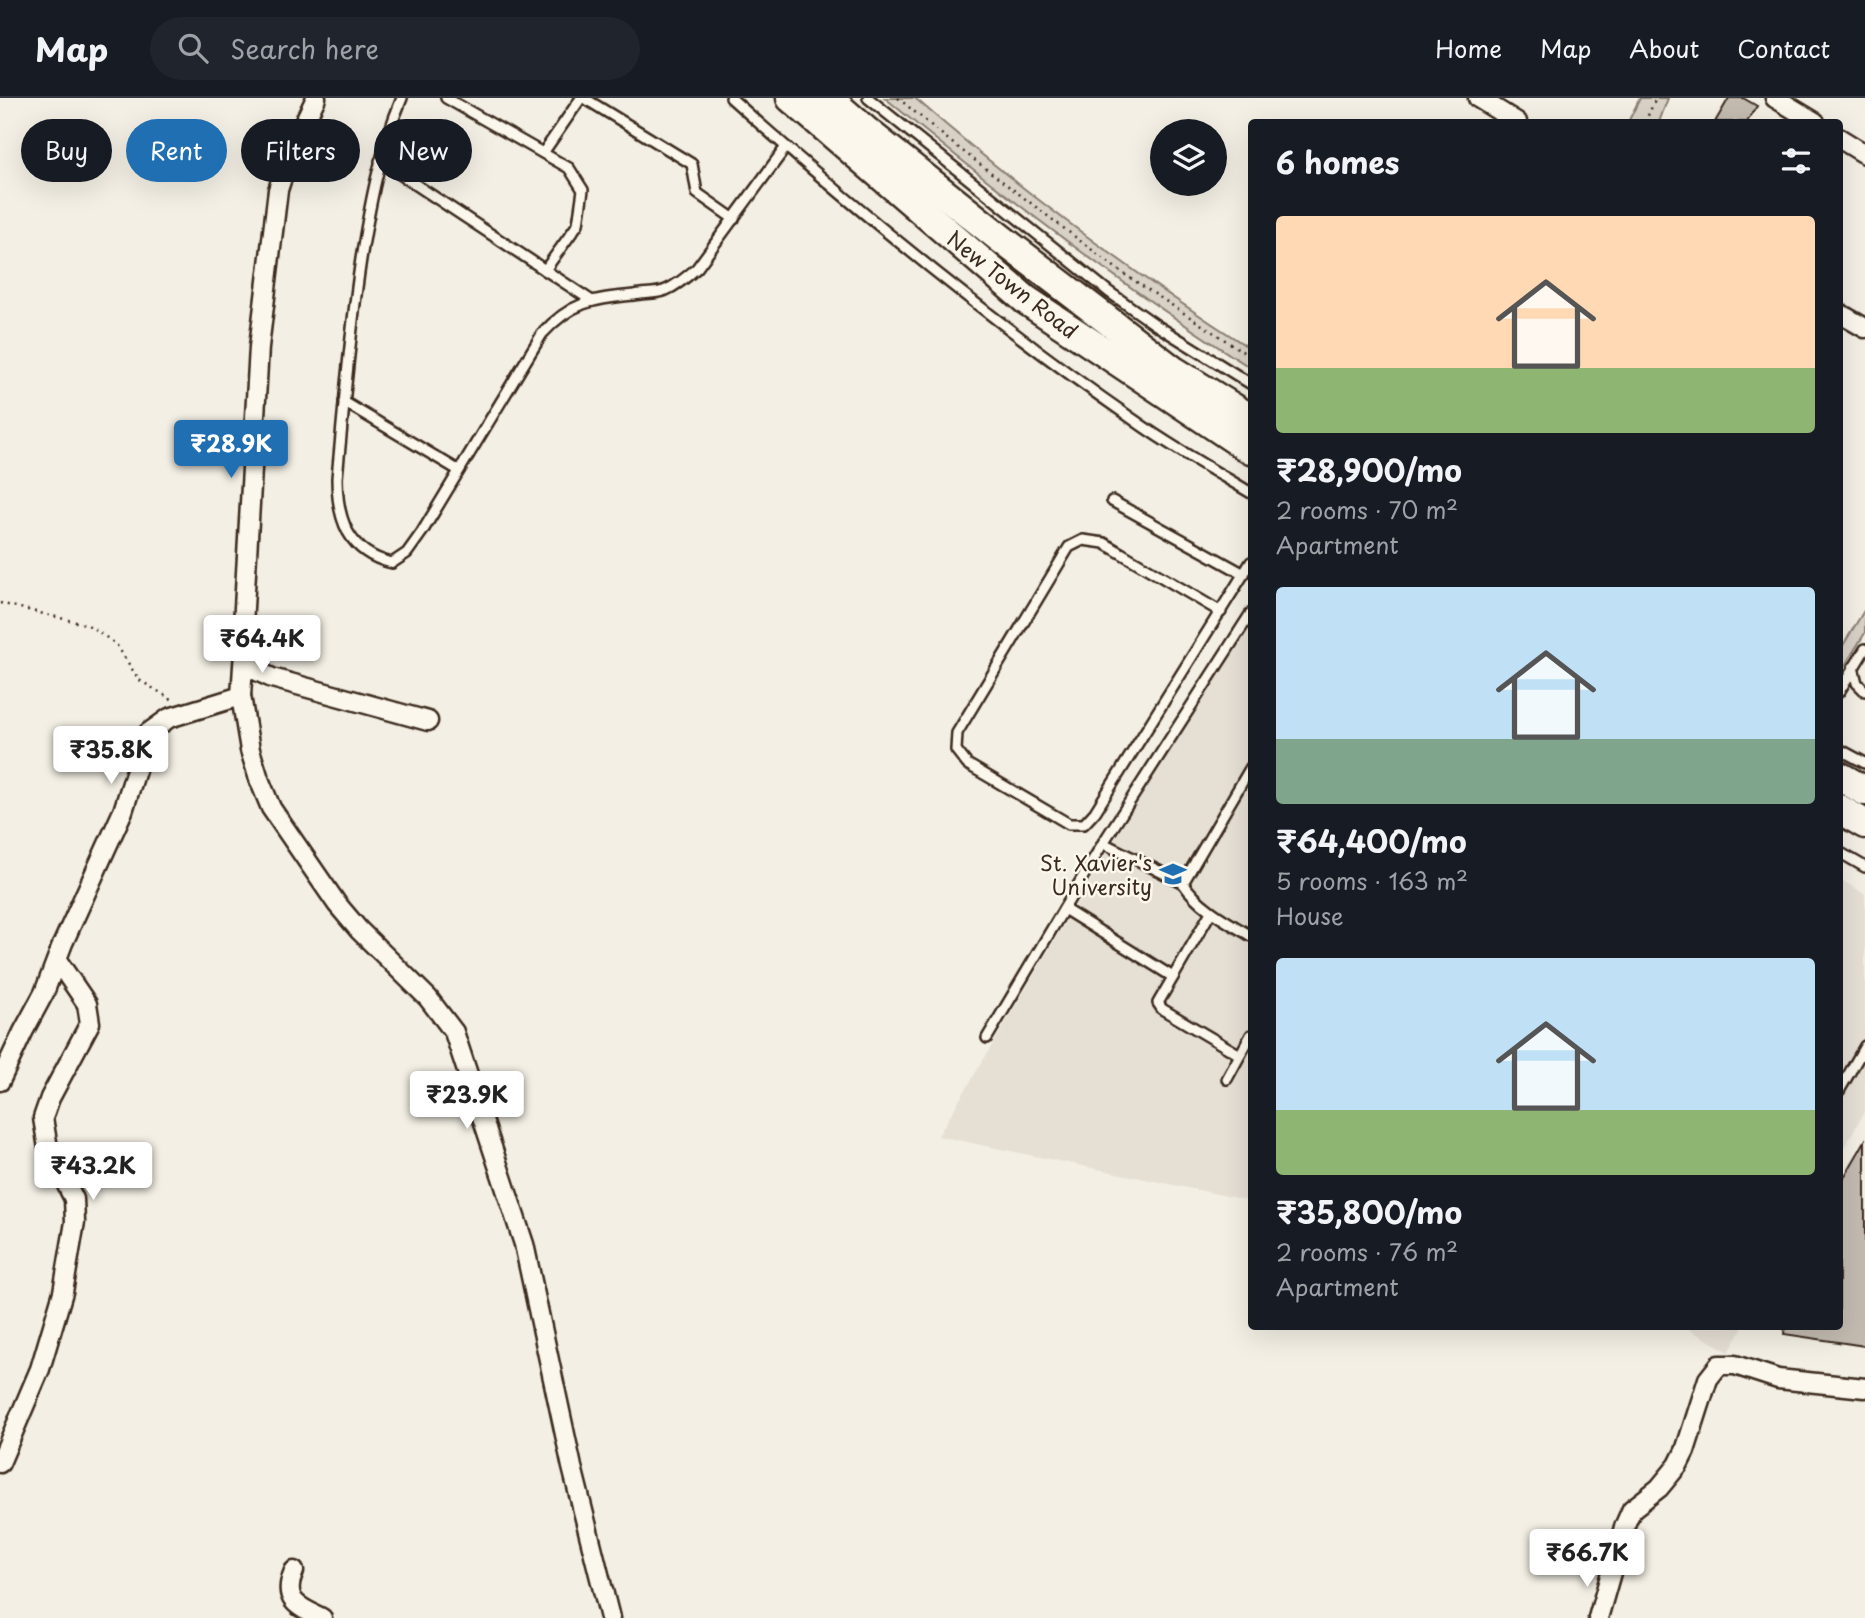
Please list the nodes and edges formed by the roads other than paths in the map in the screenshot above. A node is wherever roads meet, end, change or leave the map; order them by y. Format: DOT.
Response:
graph roads {
  1 [pos="316,98"];
  2 [pos="402,98"];
  3 [pos="446,98"];
  4 [pos="582,98"];
  5 [pos="731,98"];
  6 [pos="791,98"];
  7 [pos="828,98"];
  8 [pos="868,98"];
  9 [pos="1478,98"];
  10 [pos="1775,98"];
  11 [pos="395,119"];
  12 [pos="1512,119"];
  13 [pos="1810,119"];
  14 [pos="1843,140"];
  15 [pos="786,147"];
  16 [pos="543,153"];
  17 [pos="1865,154"];
  18 [pos="375,182"];
  19 [pos="412,182"];
  20 [pos="734,219"];
  21 [pos="545,270"];
  22 [pos="592,301"];
  23 [pos="1843,315"];
  24 [pos="1865,328"];
  25 [pos="1248,382"];
  26 [pos="344,402"];
  27 [pos="1248,417"];
  28 [pos="1248,448"];
  29 [pos="458,470"];
  30 [pos="1248,491"];
  31 [pos="1112,500"];
  32 [pos="1248,567"];
  33 [pos="1244,574"];
  34 [pos="1221,612"];
  35 [pos="1248,618"];
  36 [pos="1865,649"];
  37 [pos="244,651"];
  38 [pos="1853,667"];
  39 [pos="1843,685"];
  40 [pos="1865,691"];
  41 [pos="241,696"];
  42 [pos="428,721"];
  43 [pos="1843,751"];
  44 [pos="1865,763"];
  45 [pos="1248,772"];
  46 [pos="1843,778"];
  47 [pos="1865,791"];
  48 [pos="1843,811"];
  49 [pos="1865,824"];
  50 [pos="1103,843"];
  51 [pos="1843,854"];
  52 [pos="1865,867"];
  53 [pos="1183,883"];
  54 [pos="1064,909"];
  55 [pos="1211,912"];
  56 [pos="1248,934"];
  57 [pos="57,960"];
  58 [pos="1173,976"];
  59 [pos="987,1038"];
  60 [pos="1248,1040"];
  61 [pos="1865,1046"];
  62 [pos="1240,1055"];
  63 [pos="1227,1079"];
  64 [pos="0,1081"];
  65 [pos="1843,1084"];
  66 [pos="1865,1388"];
  67 [pos="0,1463"];
  68 [pos="294,1572"];
  69 [pos="322,1618"];
  70 [pos="610,1618"];
  71 [pos="1598,1618"];
  1 -- 37 [label="street"];
  2 -- 11 [label="lane"];
  3 -- 16 [label="lane"];
  4 -- 16 [label="lane"];
  4 -- 20 [label="lane"];
  5 -- 15 [label="lane"];
  6 -- 28 [label="main road, New Town Road"];
  7 -- 27 [label="main road, New Town Road"];
  8 -- 25 [label="lane"];
  9 -- 12 [label="street"];
  10 -- 13 [label="street"];
  14 -- 17 [label="street"];
  15 -- 20 [label="lane"];
  15 -- 30 [label="lane"];
  16 -- 21 [label="lane"];
  18 -- 26 [label="lane"];
  19 -- 21 [label="lane"];
  20 -- 22 [label="lane"];
  21 -- 22 [label="lane"];
  22 -- 29 [label="lane"];
  23 -- 24 [label="street"];
  26 -- 29 [label="lane"];
  26 -- 29 [label="lane"];
  31 -- 33 [label="lane"];
  32 -- 33 [label="lane"];
  33 -- 34 [label="lane"];
  34 -- 34 [label="lane"];
  35 -- 50 [label="lane"];
  36 -- 38 [label="lane"];
  37 -- 41 [label="street"];
  37 -- 42 [label="street"];
  38 -- 39 [label="lane"];
  38 -- 40 [label="lane"];
  41 -- 57 [label="street"];
  41 -- 70 [label="street"];
  43 -- 44 [label="lane"];
  45 -- 53 [label="lane"];
  46 -- 47 [label="main road"];
  48 -- 49 [label="main road"];
  50 -- 53 [label="lane"];
  50 -- 54 [label="lane"];
  51 -- 52 [label="lane"];
  53 -- 55 [label="lane"];
  54 -- 58 [label="lane"];
  54 -- 59 [label="lane"];
  55 -- 56 [label="lane"];
  55 -- 58 [label="lane"];
  57 -- 64 [label="street"];
  57 -- 67 [label="street"];
  58 -- 62 [label="lane"];
  60 -- 62 [label="lane"];
  61 -- 65 [label="lane"];
  62 -- 63 [label="lane"];
  66 -- 71 [label="street"];
  68 -- 69 [label="street"];
}
